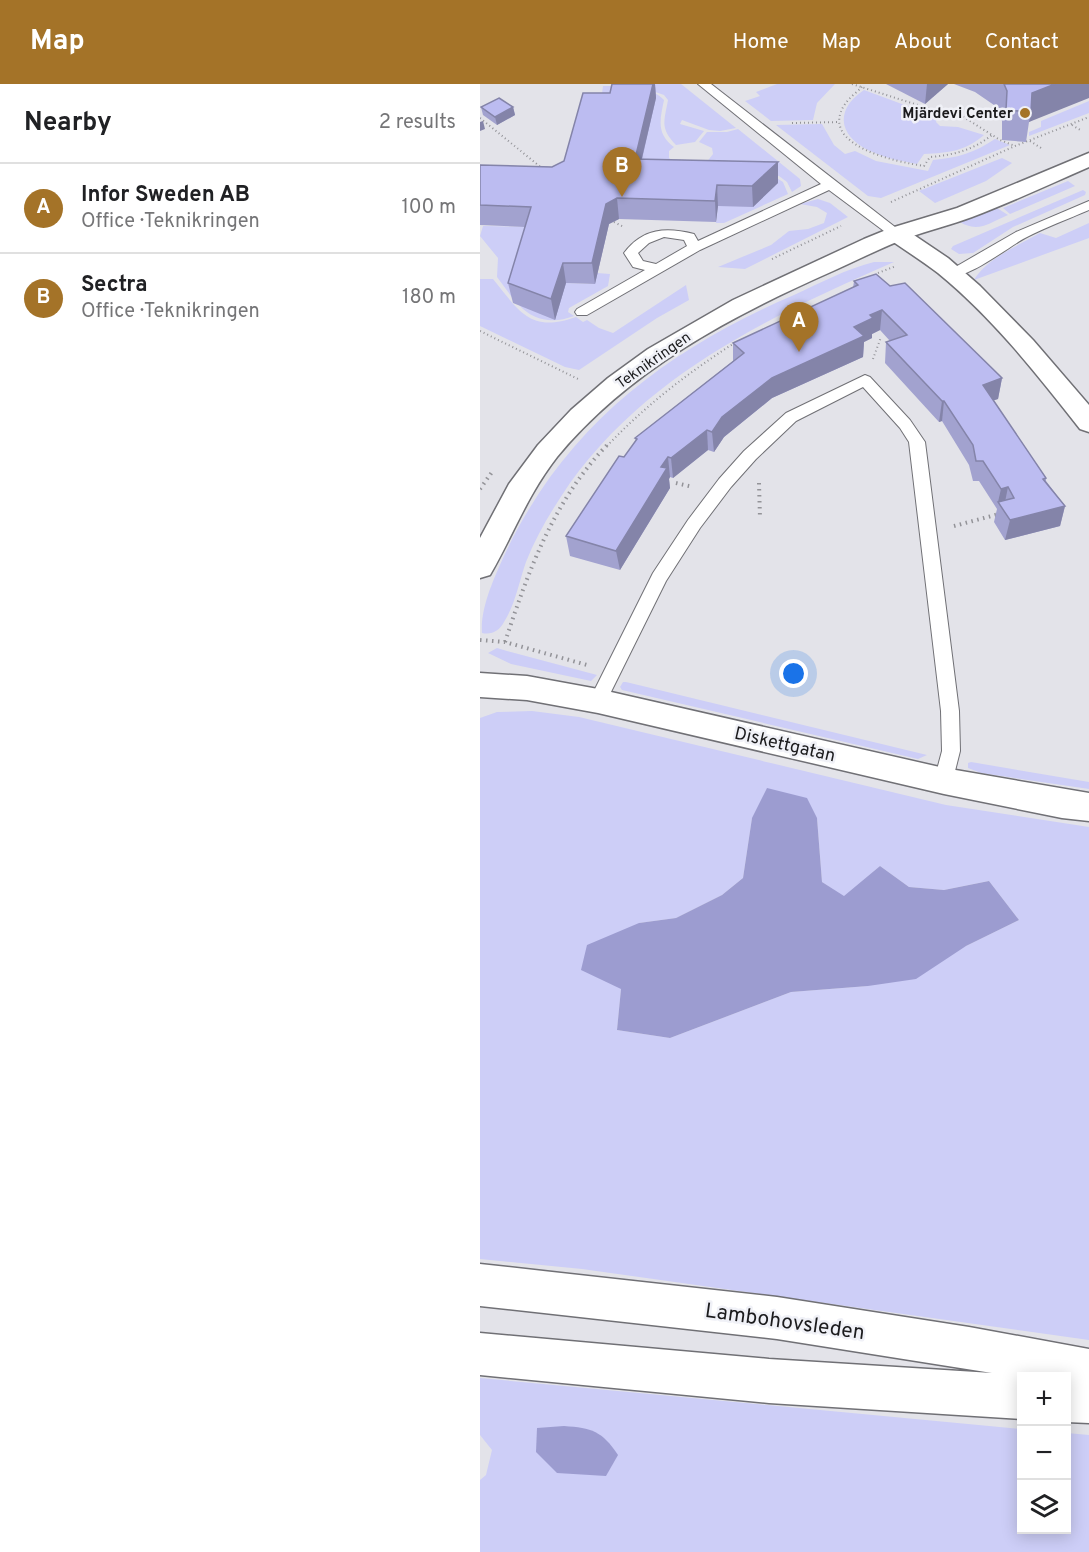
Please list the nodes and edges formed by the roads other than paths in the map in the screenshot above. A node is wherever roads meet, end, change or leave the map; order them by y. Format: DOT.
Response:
graph roads {
  1 [pos="704,84"];
  2 [pos="1085,138"];
  3 [pos="1089,159"];
  4 [pos="830,185"];
  5 [pos="1089,204"];
  6 [pos="897,234"];
  7 [pos="695,248"];
  8 [pos="656,268"];
  9 [pos="952,273"];
  10 [pos="582,312"];
  11 [pos="1089,423"];
  12 [pos="480,568"];
  13 [pos="480,684"];
  14 [pos="598,701"];
  15 [pos="944,781"];
  16 [pos="1089,807"];
  17 [pos="480,1285"];
  18 [pos="480,1354"];
  19 [pos="1089,1370"];
  20 [pos="1017,1397"];
  21 [pos="1071,1400"];
  22 [pos="1089,1401"];
  1 -- 4 [label="lane"];
  2 -- 6 [label="street, Teknikringen"];
  3 -- 6 [label="street, Teknikringen"];
  4 -- 6 [label="lane"];
  4 -- 7 [label="lane"];
  5 -- 9 [label="lane"];
  6 -- 9 [label="street"];
  6 -- 12 [label="street, Teknikringen"];
  7 -- 8 [label="lane"];
  7 -- 8 [label="lane"];
  8 -- 10 [label="lane"];
  9 -- 11 [label="street"];
  13 -- 14 [label="street, Diskettgatan"];
  14 -- 15 [label="street, Diskettgatan"];
  14 -- 15 [label="lane"];
  15 -- 16 [label="street, Diskettgatan"];
  17 -- 19 [label="street, Lambohovsleden"];
  18 -- 20 [label="street"];
  21 -- 22 [label="street"];
}
